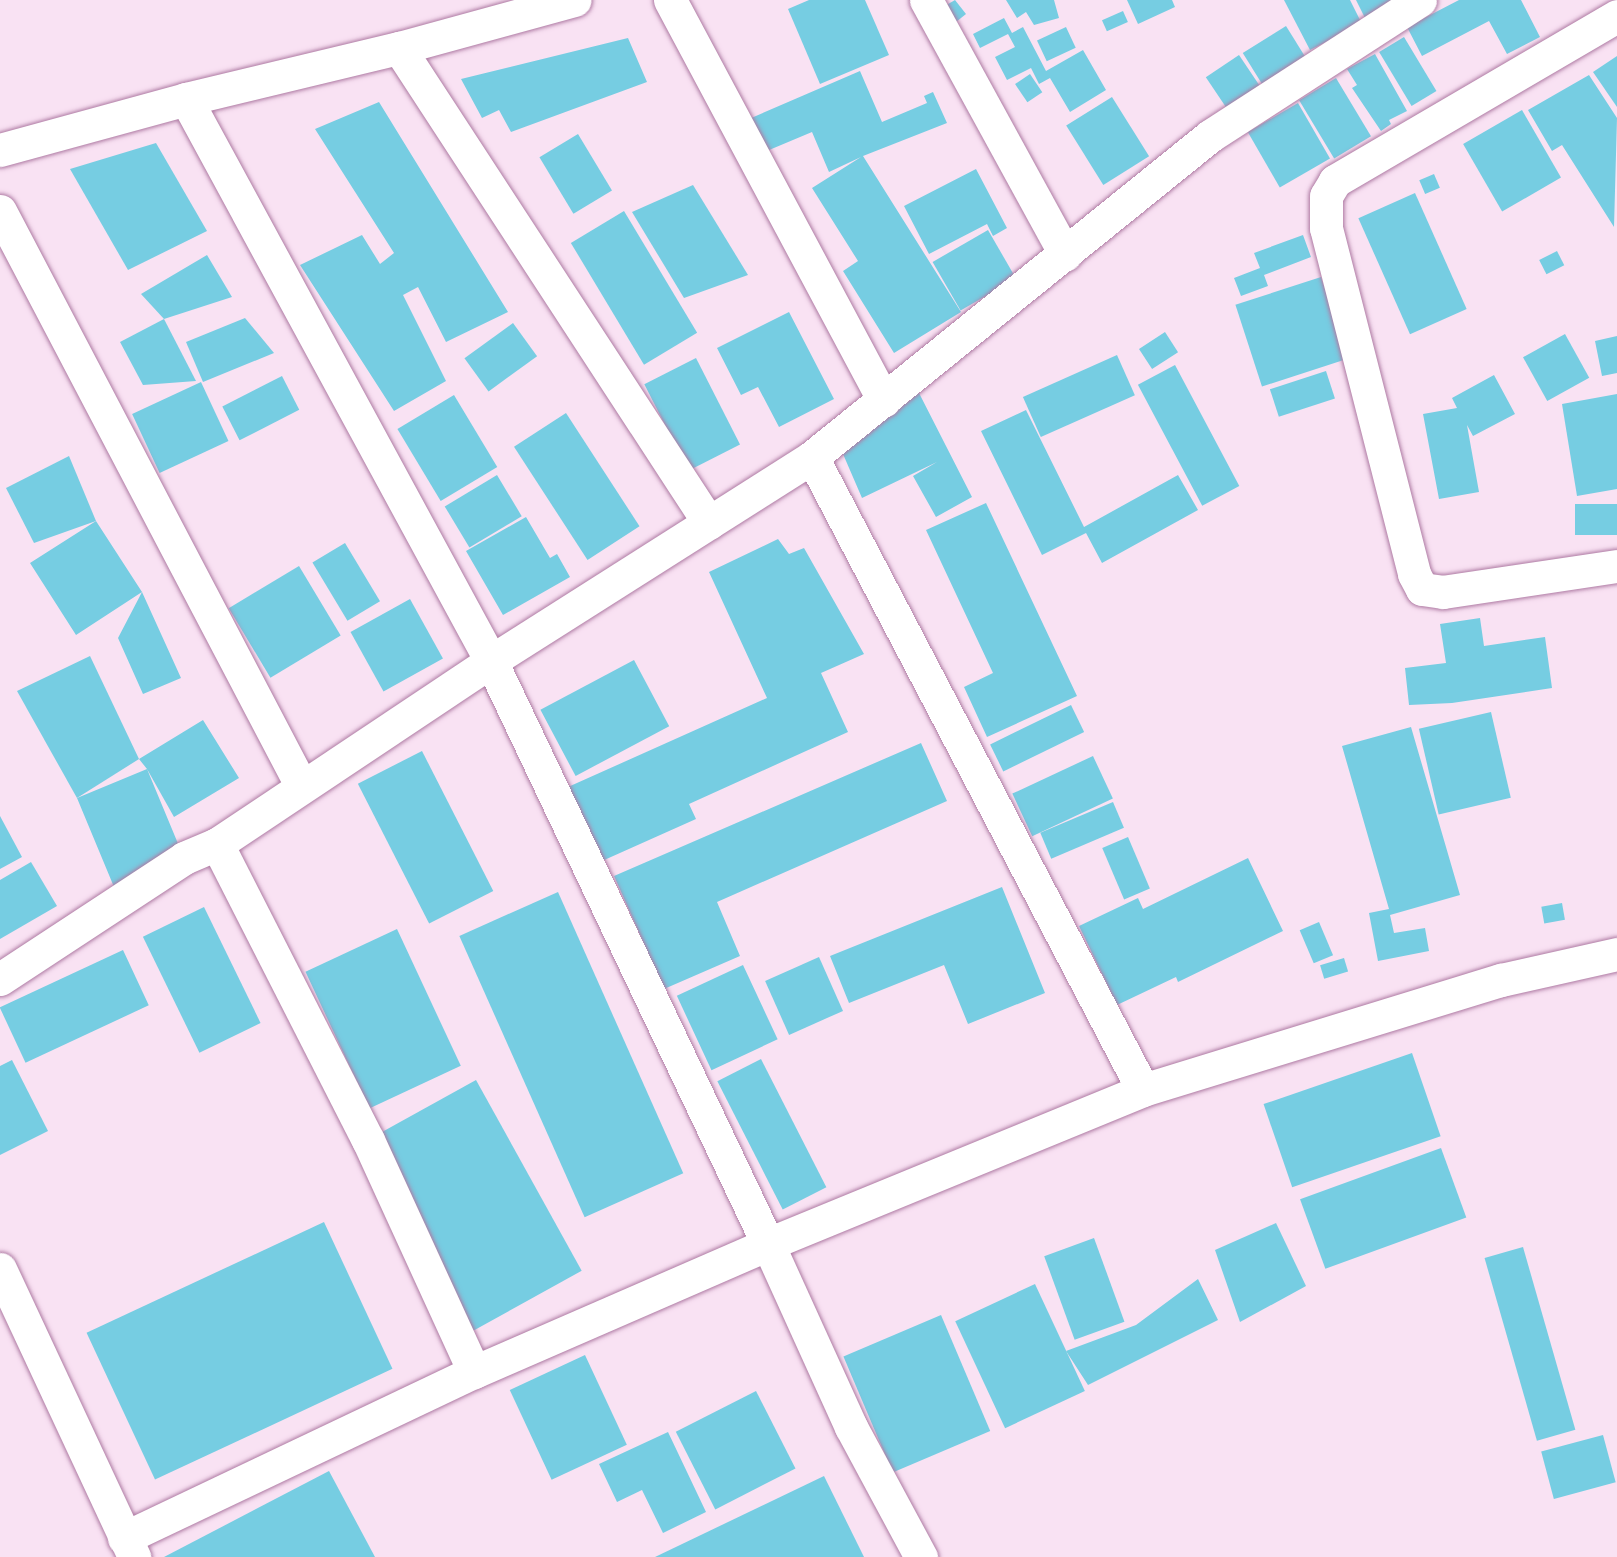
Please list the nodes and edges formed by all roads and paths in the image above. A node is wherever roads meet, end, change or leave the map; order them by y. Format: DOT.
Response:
graph roads {
  1 [pos="575,0"];
  2 [pos="670,0"];
  3 [pos="926,0"];
  4 [pos="1420,0"];
  5 [pos="1617,16"];
  6 [pos="399,48"];
  7 [pos="186,99"];
  8 [pos="0,150"];
  9 [pos="0,211"];
  10 [pos="1065,254"];
  11 [pos="884,400"];
  12 [pos="813,457"];
  13 [pos="709,523"];
  14 [pos="1617,566"];
  15 [pos="491,661"];
  16 [pos="302,787"];
  17 [pos="217,844"];
  18 [pos="1617,954"];
  19 [pos="0,979"];
  20 [pos="1143,1090"];
  21 [pos="768,1244"];
  22 [pos="0,1269"];
  23 [pos="474,1372"];
  24 [pos="129,1547"];
  25 [pos="921,1557"];
  1 -- 6 [label="street"];
  2 -- 11 [label="street"];
  3 -- 10 [label="street"];
  4 -- 10 [label="street"];
  5 -- 14 [label="street"];
  6 -- 7 [label="street"];
  6 -- 13 [label="street"];
  7 -- 8 [label="street"];
  7 -- 15 [label="street"];
  9 -- 16 [label="street"];
  10 -- 11 [label="street"];
  11 -- 12 [label="street"];
  12 -- 13 [label="street"];
  12 -- 20 [label="street"];
  13 -- 15 [label="street"];
  15 -- 16 [label="street"];
  15 -- 21 [label="street"];
  16 -- 17 [label="street"];
  17 -- 19 [label="street"];
  17 -- 23 [label="street"];
  18 -- 20 [label="street"];
  20 -- 21 [label="street"];
  21 -- 23 [label="street"];
  21 -- 25 [label="street"];
  22 -- 24 [label="street"];
  23 -- 24 [label="street"];
}
